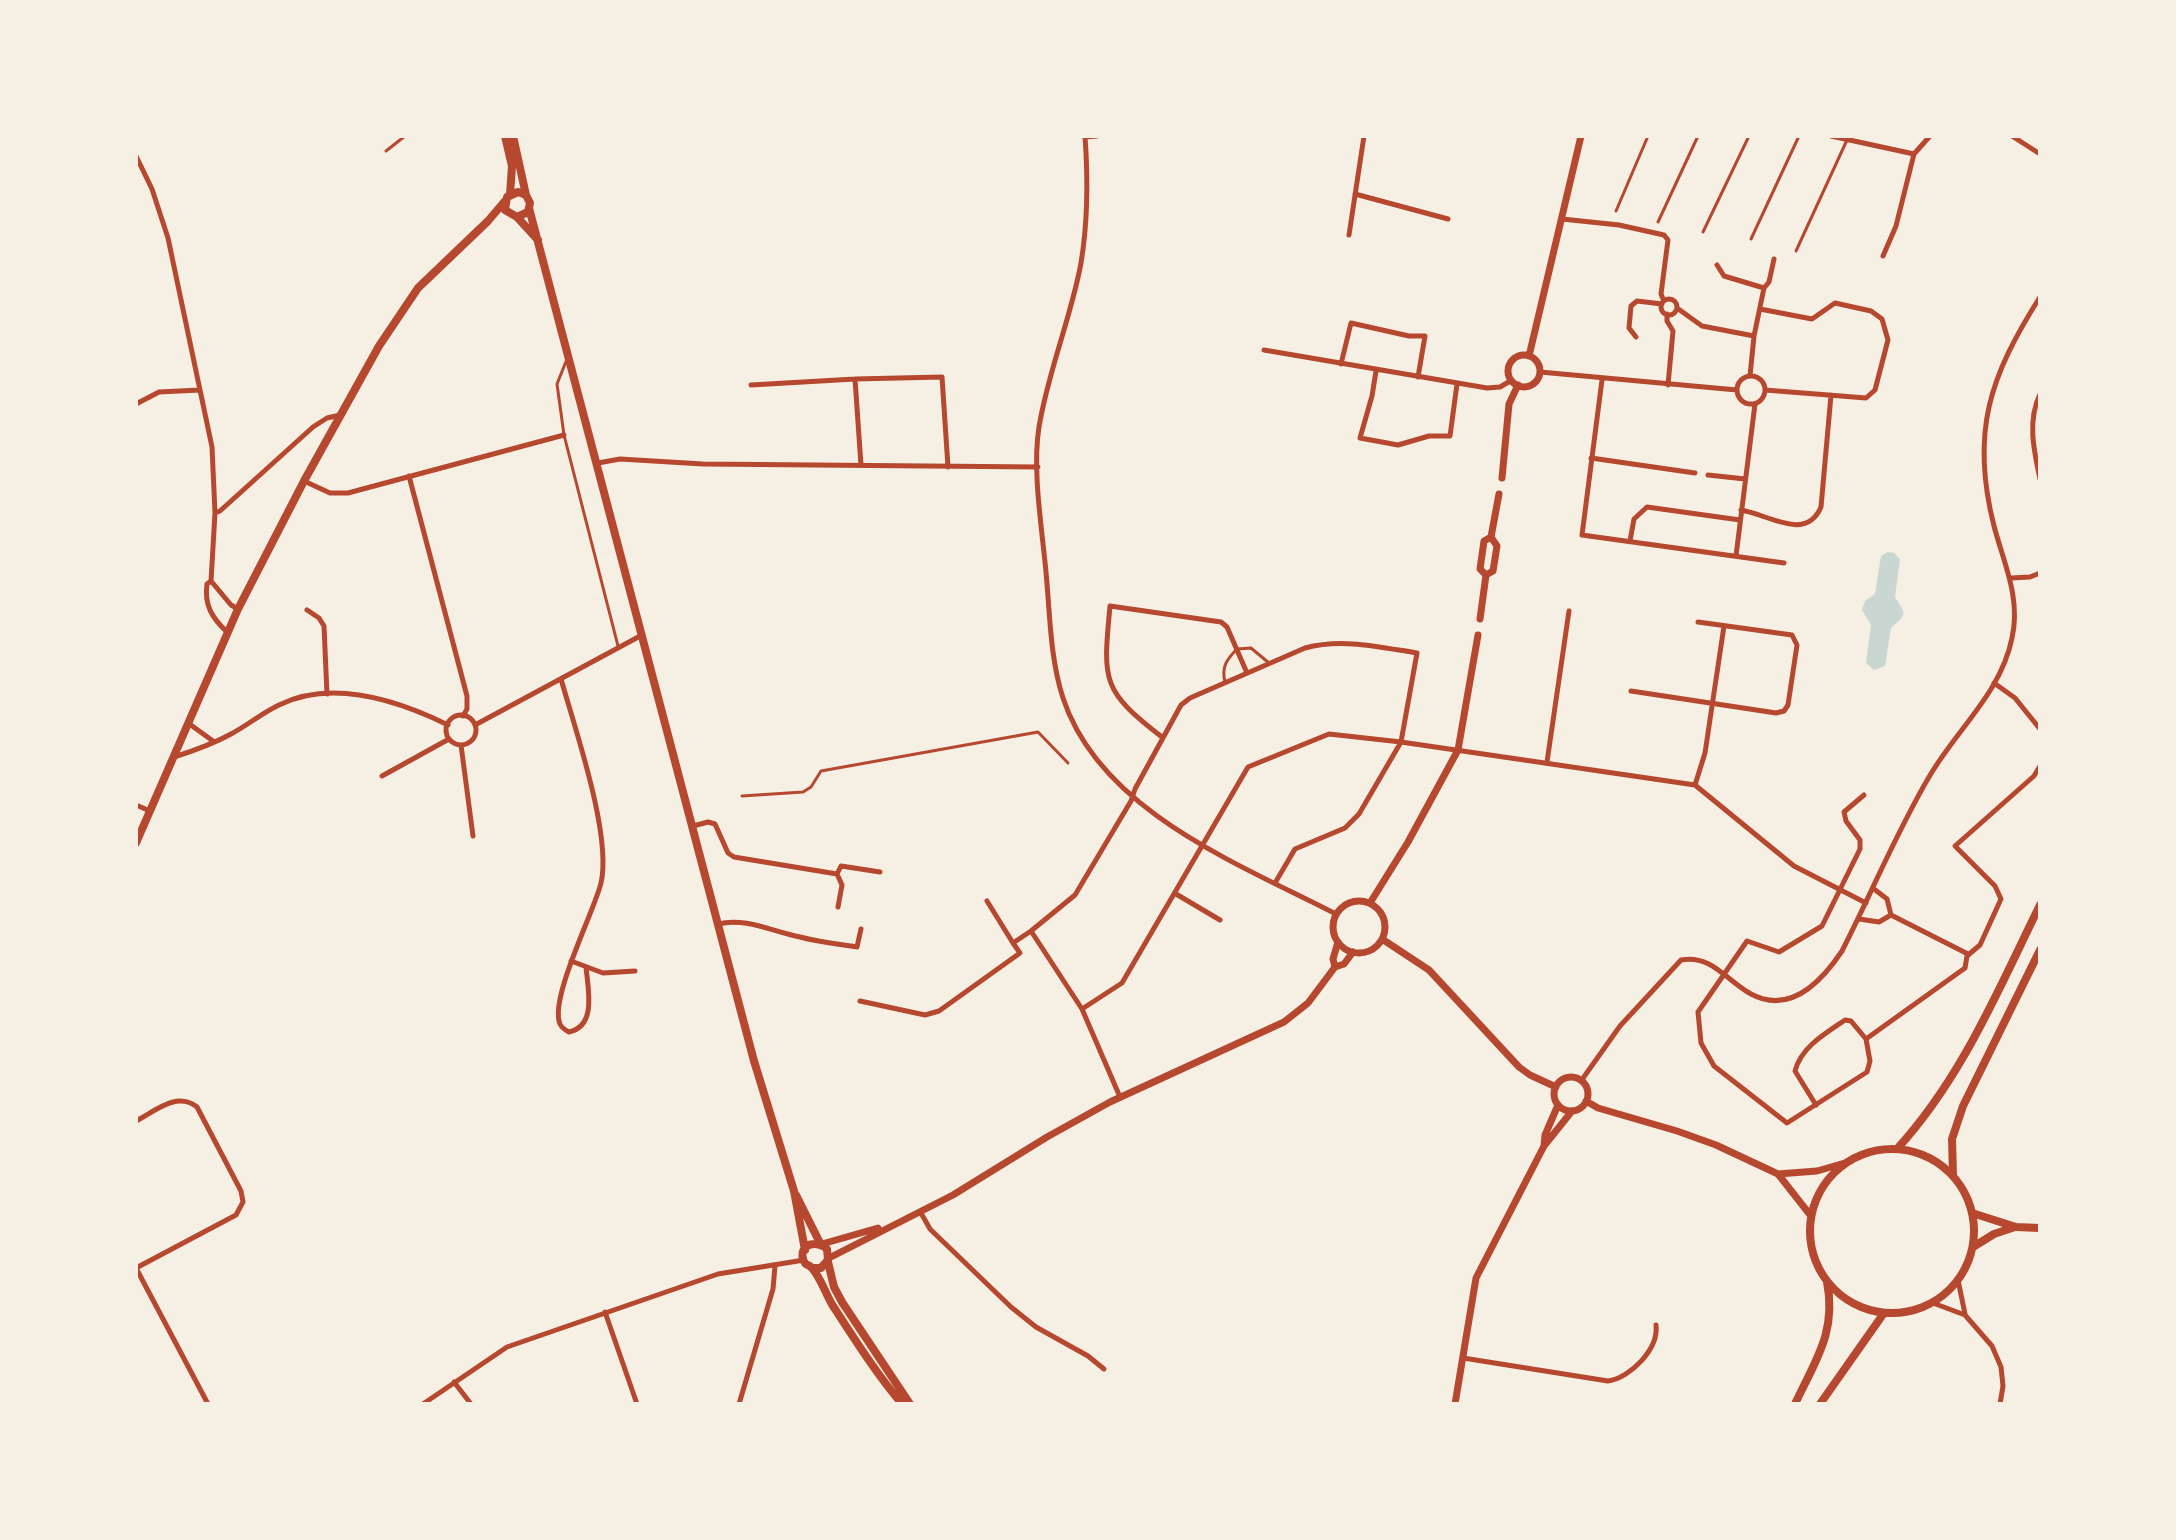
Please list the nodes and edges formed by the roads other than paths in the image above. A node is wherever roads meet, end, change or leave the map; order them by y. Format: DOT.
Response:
graph roads {
  1 [pos="405,136"];
  2 [pos="505,136"];
  3 [pos="513,136"];
  4 [pos="1097,136"];
  5 [pos="1364,136"];
  6 [pos="1581,136"];
  7 [pos="1648,136"];
  8 [pos="1698,136"];
  9 [pos="1749,136"];
  10 [pos="1799,136"];
  11 [pos="1831,136"];
  12 [pos="1930,136"];
  13 [pos="2012,136"];
  14 [pos="2031,136"];
  15 [pos="1085,137"];
  16 [pos="1847,140"];
  17 [pos="2026,144"];
  18 [pos="386,151"];
  19 [pos="1914,154"];
  20 [pos="2040,154"];
  21 [pos="136,156"];
  22 [pos="1355,194"];
  23 [pos="526,195"];
  24 [pos="507,198"];
  25 [pos="529,208"];
  26 [pos="1616,211"];
  27 [pos="514,217"];
  28 [pos="1448,219"];
  29 [pos="1562,219"];
  30 [pos="488,221"];
  31 [pos="1658,222"];
  32 [pos="1703,232"];
  33 [pos="1349,235"];
  34 [pos="1751,239"];
  35 [pos="538,240"];
  36 [pos="1796,251"];
  37 [pos="1883,256"];
  38 [pos="1774,259"];
  39 [pos="1717,265"];
  40 [pos="1764,288"];
  41 [pos="2040,297"];
  42 [pos="1663,302"];
  43 [pos="1677,308"];
  44 [pos="1760,309"];
  45 [pos="1667,314"];
  46 [pos="1754,336"];
  47 [pos="1636,337"];
  48 [pos="1264,350"];
  49 [pos="569,356"];
  50 [pos="1529,356"];
  51 [pos="1341,364"];
  52 [pos="1376,371"];
  53 [pos="1540,372"];
  54 [pos="1750,376"];
  55 [pos="1418,377"];
  56 [pos="855,379"];
  57 [pos="1602,380"];
  58 [pos="1515,383"];
  59 [pos="1457,384"];
  60 [pos="751,385"];
  61 [pos="1668,385"];
  62 [pos="200,390"];
  63 [pos="1737,390"];
  64 [pos="1765,390"];
  65 [pos="2040,394"];
  66 [pos="1831,395"];
  67 [pos="136,404"];
  68 [pos="1755,404"];
  69 [pos="341,415"];
  70 [pos="564,435"];
  71 [pos="1591,458"];
  72 [pos="598,463"];
  73 [pos="861,465"];
  74 [pos="948,467"];
  75 [pos="1038,467"];
  76 [pos="1695,473"];
  77 [pos="1708,475"];
  78 [pos="409,476"];
  79 [pos="1502,478"];
  80 [pos="1745,479"];
  81 [pos="2040,479"];
  82 [pos="304,481"];
  83 [pos="1499,494"];
  84 [pos="1741,510"];
  85 [pos="215,513"];
  86 [pos="1740,520"];
  87 [pos="1491,537"];
  88 [pos="1630,541"];
  89 [pos="1736,556"];
  90 [pos="1784,563"];
  91 [pos="2040,573"];
  92 [pos="1486,575"];
  93 [pos="2011,578"];
  94 [pos="211,581"];
  95 [pos="238,609"];
  96 [pos="307,610"];
  97 [pos="1569,611"];
  98 [pos="1480,619"];
  99 [pos="1698,622"];
  100 [pos="1724,626"];
  101 [pos="227,632"];
  102 [pos="642,635"];
  103 [pos="1478,635"];
  104 [pos="619,648"];
  105 [pos="1237,649"];
  106 [pos="1269,663"];
  107 [pos="1247,673"];
  108 [pos="561,679"];
  109 [pos="1225,682"];
  110 [pos="1994,683"];
  111 [pos="1631,691"];
  112 [pos="327,694"];
  113 [pos="1711,703"];
  114 [pos="463,716"];
  115 [pos="188,722"];
  116 [pos="448,725"];
  117 [pos="475,725"];
  118 [pos="2040,729"];
  119 [pos="1162,737"];
  120 [pos="449,739"];
  121 [pos="213,741"];
  122 [pos="1401,742"];
  123 [pos="461,745"];
  124 [pos="1458,750"];
  125 [pos="173,758"];
  126 [pos="1547,762"];
  127 [pos="1068,763"];
  128 [pos="2040,766"];
  129 [pos="382,776"];
  130 [pos="1695,785"];
  131 [pos="1133,795"];
  132 [pos="1864,795"];
  133 [pos="742,796"];
  134 [pos="136,805"];
  135 [pos="150,811"];
  136 [pos="693,826"];
  137 [pos="473,836"];
  138 [pos="136,843"];
  139 [pos="1203,846"];
  140 [pos="880,872"];
  141 [pos="837,874"];
  142 [pos="1275,883"];
  143 [pos="1874,889"];
  144 [pos="1839,890"];
  145 [pos="1176,894"];
  146 [pos="987,901"];
  147 [pos="1370,903"];
  148 [pos="1866,903"];
  149 [pos="2040,905"];
  150 [pos="838,907"];
  151 [pos="1336,914"];
  152 [pos="1891,915"];
  153 [pos="1859,919"];
  154 [pos="1220,920"];
  155 [pos="718,924"];
  156 [pos="861,929"];
  157 [pos="1031,931"];
  158 [pos="1382,939"];
  159 [pos="1338,942"];
  160 [pos="1013,943"];
  161 [pos="2040,950"];
  162 [pos="1353,952"];
  163 [pos="1968,954"];
  164 [pos="571,961"];
  165 [pos="586,967"];
  166 [pos="1335,967"];
  167 [pos="635,971"];
  168 [pos="1723,973"];
  169 [pos="860,1001"];
  170 [pos="1082,1009"];
  171 [pos="1866,1039"];
  172 [pos="1581,1081"];
  173 [pos="1556,1087"];
  174 [pos="1120,1097"];
  175 [pos="1586,1101"];
  176 [pos="1558,1105"];
  177 [pos="1816,1105"];
  178 [pos="1572,1111"];
  179 [pos="136,1121"];
  180 [pos="1544,1146"];
  181 [pos="1897,1149"];
  182 [pos="1845,1163"];
  183 [pos="1778,1174"];
  184 [pos="1953,1175"];
  185 [pos="794,1191"];
  186 [pos="921,1213"];
  187 [pos="1972,1213"];
  188 [pos="1811,1216"];
  189 [pos="906,1219"];
  190 [pos="2016,1227"];
  191 [pos="2040,1228"];
  192 [pos="821,1244"];
  193 [pos="1973,1247"];
  194 [pos="805,1250"];
  195 [pos="804,1260"];
  196 [pos="828,1260"];
  197 [pos="775,1266"];
  198 [pos="136,1268"];
  199 [pos="812,1268"];
  200 [pos="1958,1280"];
  201 [pos="1827,1282"];
  202 [pos="1933,1303"];
  203 [pos="605,1312"];
  204 [pos="1884,1313"];
  205 [pos="1965,1315"];
  206 [pos="1656,1325"];
  207 [pos="1463,1358"];
  208 [pos="1104,1369"];
  209 [pos="454,1382"];
  210 [pos="208,1404"];
  211 [pos="423,1404"];
  212 [pos="471,1404"];
  213 [pos="637,1404"];
  214 [pos="739,1404"];
  215 [pos="902,1404"];
  216 [pos="910,1404"];
  217 [pos="1455,1404"];
  218 [pos="1795,1404"];
  219 [pos="1820,1404"];
  220 [pos="2000,1404"];
  1 -- 18 [label="lane"];
  2 -- 24 [label="main road"];
  3 -- 23 [label="main road"];
  4 -- 15 [label="street"];
  5 -- 22 [label="street"];
  6 -- 29 [label="street"];
  7 -- 26 [label="lane"];
  8 -- 31 [label="lane"];
  9 -- 32 [label="lane"];
  10 -- 34 [label="lane"];
  11 -- 16 [label="street"];
  12 -- 19 [label="street"];
  13 -- 17 [label="street"];
  14 -- 17 [label="street"];
  15 -- 75 [label="street"];
  16 -- 19 [label="street"];
  16 -- 36 [label="lane"];
  17 -- 20 [label="street"];
  19 -- 37 [label="street"];
  21 -- 62 [label="street"];
  22 -- 28 [label="street"];
  22 -- 33 [label="street"];
  23 -- 24 [label="main road"];
  23 -- 25 [label="main road"];
  24 -- 27 [label="main road"];
  24 -- 30 [label="main road"];
  25 -- 27 [label="main road"];
  25 -- 35 [label="main road"];
  27 -- 30 [label="main road"];
  27 -- 35 [label="main road"];
  29 -- 42 [label="street"];
  29 -- 50 [label="street"];
  30 -- 69 [label="main road"];
  35 -- 49 [label="main road"];
  38 -- 40 [label="street"];
  39 -- 40 [label="street"];
  40 -- 44 [label="street"];
  41 -- 93 [label="street"];
  42 -- 43 [label="street"];
  42 -- 45 [label="street"];
  42 -- 47 [label="street"];
  43 -- 45 [label="street"];
  43 -- 46 [label="street"];
  44 -- 46 [label="street"];
  44 -- 66 [label="street"];
  45 -- 61 [label="street"];
  46 -- 54 [label="street"];
  48 -- 51 [label="street"];
  49 -- 70 [label="lane"];
  49 -- 72 [label="main road"];
  50 -- 53 [label="street"];
  50 -- 58 [label="street"];
  51 -- 52 [label="street"];
  51 -- 55 [label="street"];
  52 -- 55 [label="street"];
  52 -- 59 [label="street"];
  53 -- 57 [label="street"];
  53 -- 58 [label="street"];
  54 -- 63 [label="street"];
  54 -- 64 [label="street"];
  55 -- 59 [label="street"];
  56 -- 60 [label="street"];
  56 -- 73 [label="street"];
  56 -- 74 [label="street"];
  57 -- 61 [label="street"];
  57 -- 71 [label="street"];
  58 -- 59 [label="street"];
  58 -- 79 [label="street"];
  61 -- 63 [label="street"];
  62 -- 67 [label="street"];
  62 -- 85 [label="street"];
  63 -- 68 [label="street"];
  64 -- 66 [label="street"];
  64 -- 68 [label="street"];
  65 -- 81 [label="street"];
  66 -- 84 [label="street"];
  68 -- 80 [label="street"];
  69 -- 82 [label="main road"];
  69 -- 85 [label="street"];
  70 -- 78 [label="street"];
  70 -- 104 [label="lane"];
  71 -- 76 [label="street"];
  71 -- 88 [label="street"];
  72 -- 73 [label="street"];
  72 -- 102 [label="main road"];
  73 -- 74 [label="street"];
  74 -- 75 [label="street"];
  75 -- 131 [label="street"];
  77 -- 80 [label="street"];
  78 -- 82 [label="street"];
  78 -- 114 [label="street"];
  80 -- 84 [label="street"];
  82 -- 95 [label="main road"];
  83 -- 87 [label="street"];
  84 -- 86 [label="street"];
  85 -- 94 [label="street"];
  86 -- 88 [label="street"];
  86 -- 89 [label="street"];
  87 -- 92 [label="street"];
  87 -- 92 [label="street"];
  88 -- 89 [label="street"];
  89 -- 90 [label="street"];
  91 -- 93 [label="street"];
  92 -- 98 [label="street"];
  93 -- 110 [label="street"];
  94 -- 95 [label="street"];
  94 -- 101 [label="street"];
  95 -- 101 [label="main road"];
  96 -- 112 [label="street"];
  97 -- 126 [label="street"];
  99 -- 100 [label="street"];
  100 -- 113 [label="street"];
  100 -- 113 [label="street"];
  101 -- 115 [label="main road"];
  102 -- 104 [label="street"];
  102 -- 136 [label="main road"];
  103 -- 124 [label="street"];
  104 -- 108 [label="street"];
  105 -- 106 [label="lane"];
  105 -- 107 [label="street"];
  105 -- 109 [label="lane"];
  105 -- 119 [label="street"];
  106 -- 107 [label="street"];
  106 -- 122 [label="street"];
  107 -- 109 [label="street"];
  108 -- 117 [label="street"];
  108 -- 164 [label="street"];
  109 -- 119 [label="street"];
  110 -- 118 [label="street"];
  110 -- 143 [label="street"];
  111 -- 113 [label="street"];
  112 -- 116 [label="street"];
  112 -- 121 [label="street"];
  113 -- 130 [label="street"];
  114 -- 116 [label="street"];
  114 -- 117 [label="street"];
  115 -- 121 [label="street"];
  115 -- 125 [label="main road"];
  116 -- 120 [label="street"];
  117 -- 123 [label="street"];
  119 -- 131 [label="street"];
  120 -- 123 [label="street"];
  120 -- 129 [label="street"];
  121 -- 125 [label="street"];
  122 -- 124 [label="street"];
  122 -- 139 [label="street"];
  122 -- 142 [label="street"];
  123 -- 137 [label="street"];
  124 -- 126 [label="street"];
  124 -- 147 [label="street"];
  125 -- 135 [label="main road"];
  126 -- 130 [label="street"];
  127 -- 133 [label="lane"];
  128 -- 163 [label="street"];
  130 -- 144 [label="street"];
  131 -- 139 [label="street"];
  131 -- 157 [label="street"];
  132 -- 144 [label="street"];
  134 -- 135 [label="street"];
  135 -- 138 [label="main road"];
  136 -- 141 [label="street"];
  136 -- 155 [label="main road"];
  139 -- 142 [label="street"];
  139 -- 145 [label="street"];
  140 -- 141 [label="street"];
  141 -- 150 [label="street"];
  142 -- 151 [label="street"];
  143 -- 148 [label="street"];
  143 -- 152 [label="street"];
  144 -- 148 [label="street"];
  144 -- 168 [label="street"];
  145 -- 154 [label="street"];
  145 -- 170 [label="street"];
  146 -- 160 [label="street"];
  147 -- 151 [label="street"];
  147 -- 158 [label="street"];
  148 -- 153 [label="street"];
  149 -- 181 [label="main road"];
  151 -- 159 [label="street"];
  152 -- 153 [label="street"];
  152 -- 163 [label="street"];
  153 -- 168 [label="street"];
  155 -- 156 [label="street"];
  155 -- 185 [label="main road"];
  157 -- 160 [label="street"];
  157 -- 170 [label="street"];
  158 -- 162 [label="street"];
  158 -- 173 [label="street"];
  159 -- 162 [label="street"];
  159 -- 166 [label="street"];
  160 -- 169 [label="street"];
  161 -- 184 [label="main road"];
  162 -- 166 [label="street"];
  163 -- 171 [label="street"];
  164 -- 165 [label="street"];
  164 -- 165 [label="street"];
  165 -- 167 [label="street"];
  166 -- 174 [label="street"];
  168 -- 172 [label="street"];
  168 -- 177 [label="street"];
  170 -- 174 [label="street"];
  171 -- 177 [label="street"];
  171 -- 177 [label="street"];
  172 -- 173 [label="street"];
  172 -- 175 [label="street"];
  173 -- 176 [label="street"];
  174 -- 186 [label="street"];
  175 -- 178 [label="street"];
  175 -- 183 [label="street"];
  176 -- 178 [label="street"];
  176 -- 180 [label="street"];
  178 -- 180 [label="street"];
  179 -- 198 [label="street"];
  180 -- 207 [label="street"];
  181 -- 182 [label="main road"];
  181 -- 184 [label="main road"];
  182 -- 183 [label="street"];
  182 -- 188 [label="main road"];
  183 -- 188 [label="street"];
  184 -- 187 [label="main road"];
  185 -- 192 [label="main road"];
  185 -- 194 [label="main road"];
  186 -- 189 [label="street"];
  186 -- 208 [label="street"];
  187 -- 190 [label="main road"];
  187 -- 193 [label="main road"];
  188 -- 201 [label="main road"];
  189 -- 192 [label="street"];
  189 -- 196 [label="street"];
  190 -- 191 [label="main road"];
  190 -- 193 [label="main road"];
  192 -- 194 [label="main road"];
  192 -- 196 [label="main road"];
  193 -- 200 [label="main road"];
  194 -- 195 [label="main road"];
  195 -- 197 [label="street"];
  195 -- 199 [label="main road"];
  196 -- 199 [label="main road"];
  196 -- 216 [label="main road"];
  197 -- 203 [label="street"];
  197 -- 214 [label="street"];
  198 -- 210 [label="street"];
  199 -- 215 [label="main road"];
  200 -- 202 [label="main road"];
  200 -- 205 [label="street"];
  201 -- 204 [label="main road"];
  201 -- 218 [label="main road"];
  202 -- 204 [label="main road"];
  202 -- 205 [label="street"];
  203 -- 209 [label="street"];
  203 -- 213 [label="street"];
  204 -- 219 [label="main road"];
  205 -- 220 [label="street"];
  206 -- 207 [label="street"];
  207 -- 217 [label="street"];
  209 -- 211 [label="street"];
  209 -- 212 [label="street"];
}
